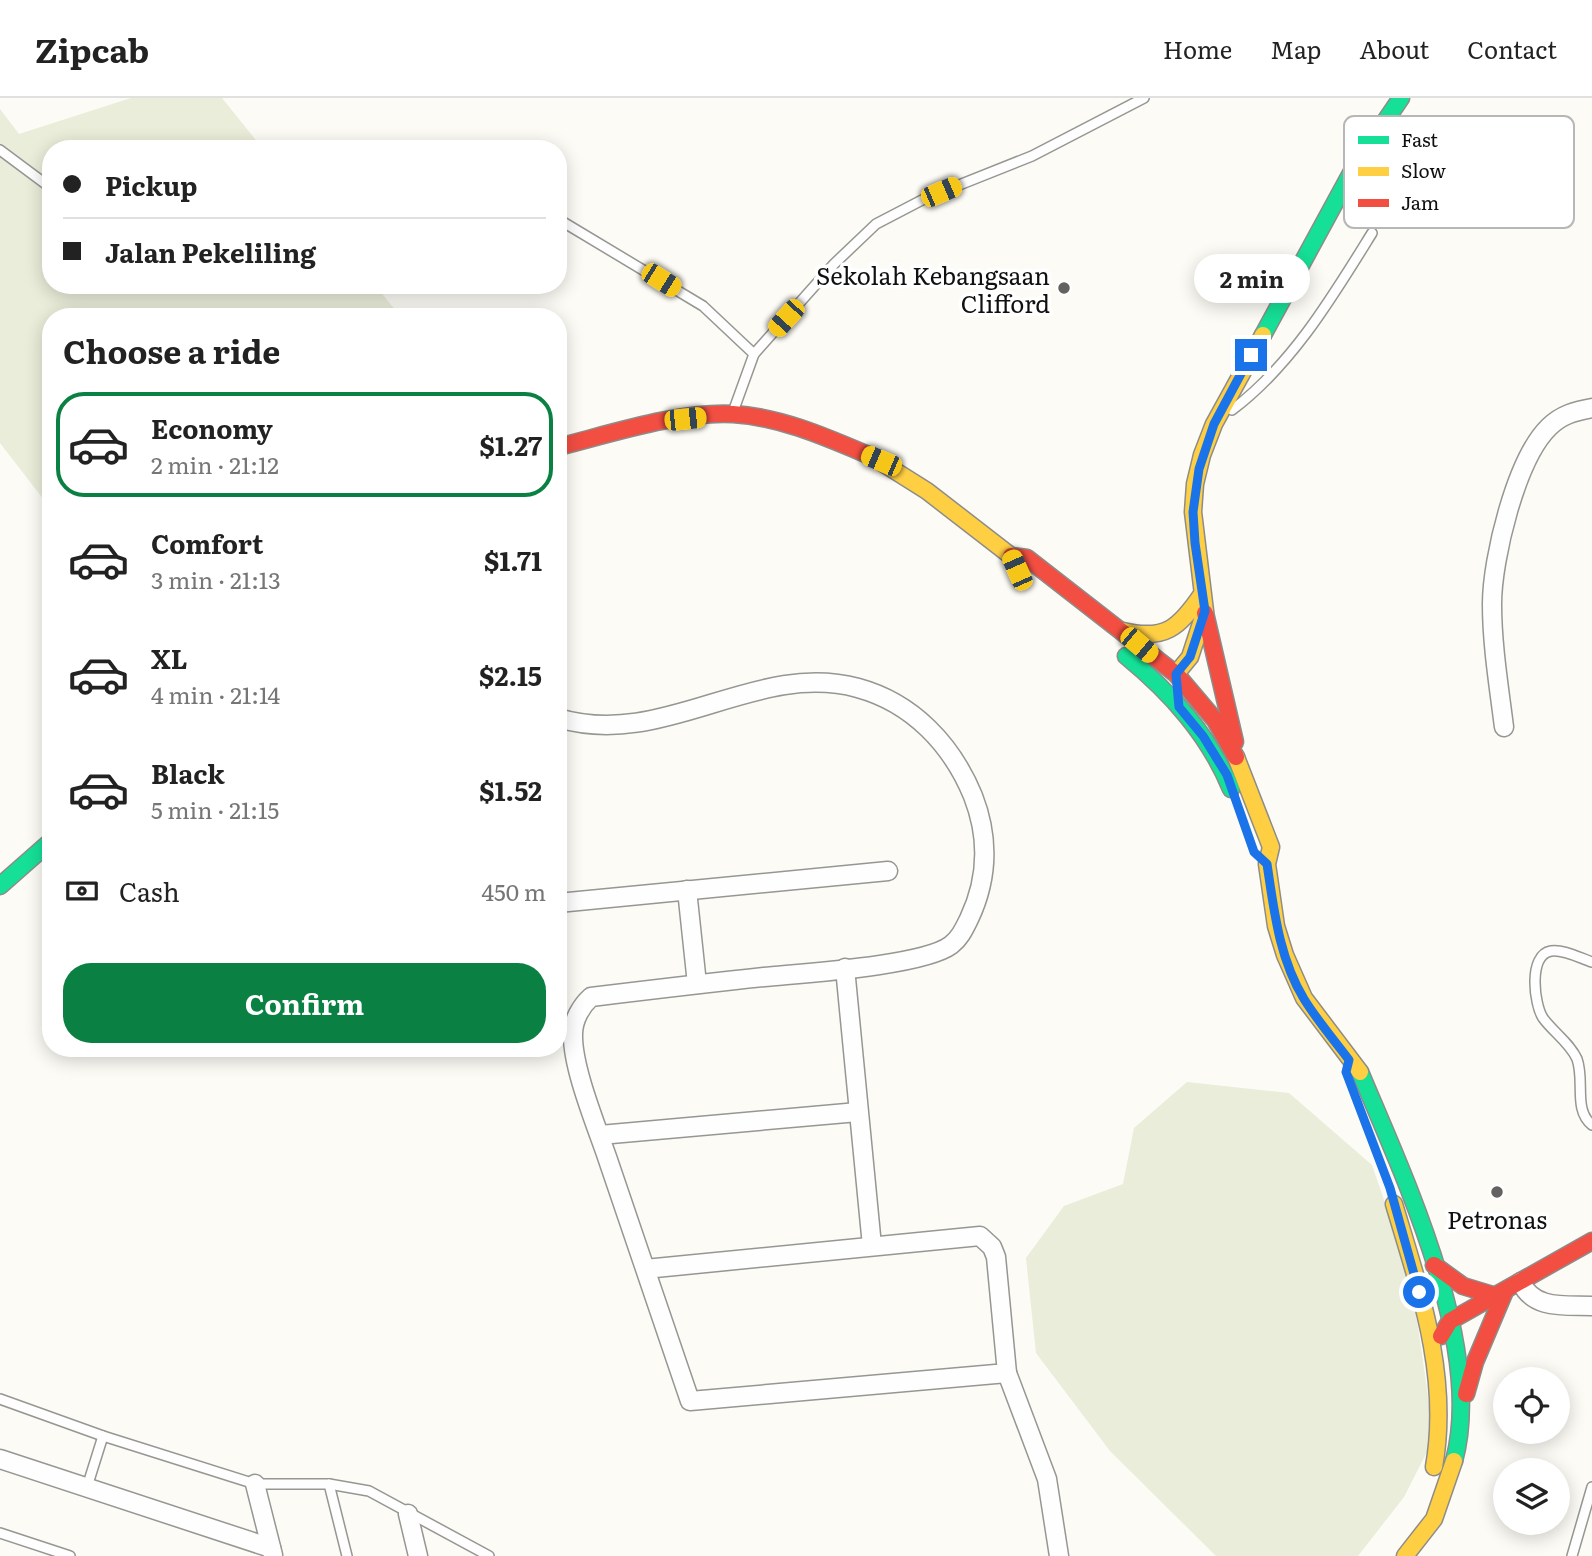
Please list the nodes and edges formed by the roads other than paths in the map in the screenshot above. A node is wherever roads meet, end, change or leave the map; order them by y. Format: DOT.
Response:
graph roads {
  1 [pos="1144,98"];
  2 [pos="1399,99"];
  3 [pos="1387,116"];
  4 [pos="0,150"];
  5 [pos="42,181"];
  6 [pos="1344,186"];
  7 [pos="567,224"];
  8 [pos="1372,233"];
  9 [pos="754,354"];
  10 [pos="1592,408"];
  11 [pos="732,414"];
  12 [pos="1214,424"];
  13 [pos="567,445"];
  14 [pos="1011,556"];
  15 [pos="1202,594"];
  16 [pos="1205,611"];
  17 [pos="1123,631"];
  18 [pos="1137,664"];
  19 [pos="1176,674"];
  20 [pos="1179,707"];
  21 [pos="567,720"];
  22 [pos="1504,727"];
  23 [pos="1240,764"];
  24 [pos="1236,801"];
  25 [pos="42,850"];
  26 [pos="1254,852"];
  27 [pos="1267,864"];
  28 [pos="888,870"];
  29 [pos="0,886"];
  30 [pos="687,890"];
  31 [pos="567,902"];
  32 [pos="1592,962"];
  33 [pos="845,968"];
  34 [pos="697,984"];
  35 [pos="1349,1060"];
  36 [pos="858,1112"];
  37 [pos="1592,1125"];
  38 [pos="600,1135"];
  39 [pos="1381,1165"];
  40 [pos="1390,1188"];
  41 [pos="1592,1241"];
  42 [pos="872,1246"];
  43 [pos="1434,1265"];
  44 [pos="645,1269"];
  45 [pos="1507,1290"];
  46 [pos="1419,1292"];
  47 [pos="1592,1307"];
  48 [pos="1450,1321"];
  49 [pos="1436,1365"];
  50 [pos="1007,1373"];
  51 [pos="0,1399"];
  52 [pos="1460,1432"];
  53 [pos="103,1436"];
  54 [pos="0,1459"];
  55 [pos="255,1484"];
  56 [pos="329,1484"];
  57 [pos="86,1487"];
  58 [pos="1592,1487"];
  59 [pos="1427,1488"];
  60 [pos="1418,1511"];
  61 [pos="408,1514"];
  62 [pos="0,1533"];
  63 [pos="272,1552"];
  64 [pos="70,1556"];
  65 [pos="347,1556"];
  66 [pos="418,1556"];
  67 [pos="489,1556"];
  68 [pos="1059,1556"];
  69 [pos="1405,1556"];
  70 [pos="1572,1556"];
  1 -- 9 [label="lane"];
  2 -- 3 [label="street"];
  4 -- 5 [label="lane"];
  6 -- 12 [label="street"];
  7 -- 9 [label="lane"];
  8 -- 12 [label="lane"];
  9 -- 11 [label="lane"];
  10 -- 22 [label="street"];
  11 -- 13 [label="street"];
  11 -- 14 [label="street"];
  12 -- 15 [label="street"];
  14 -- 17 [label="street"];
  14 -- 18 [label="street"];
  15 -- 16 [label="street"];
  15 -- 17 [label="street"];
  16 -- 19 [label="street"];
  16 -- 23 [label="street"];
  17 -- 19 [label="street"];
  18 -- 19 [label="street"];
  18 -- 20 [label="street"];
  19 -- 20 [label="street"];
  19 -- 23 [label="street"];
  20 -- 24 [label="street"];
  21 -- 33 [label="street"];
  23 -- 27 [label="street"];
  25 -- 29 [label="street"];
  26 -- 27 [label="street"];
  27 -- 35 [label="street"];
  28 -- 30 [label="street"];
  30 -- 31 [label="street"];
  30 -- 34 [label="street"];
  32 -- 37 [label="lane"];
  33 -- 34 [label="street"];
  33 -- 36 [label="street"];
  34 -- 38 [label="street"];
  35 -- 39 [label="street"];
  35 -- 43 [label="street"];
  36 -- 38 [label="street"];
  36 -- 42 [label="street"];
  38 -- 44 [label="street"];
  40 -- 46 [label="street"];
  41 -- 45 [label="street"];
  42 -- 44 [label="street"];
  42 -- 50 [label="street"];
  43 -- 45 [label="street"];
  43 -- 48 [label="street"];
  44 -- 50 [label="street"];
  45 -- 47 [label="street"];
  45 -- 48 [label="street"];
  45 -- 52 [label="street"];
  46 -- 48 [label="street"];
  46 -- 49 [label="street"];
  48 -- 49 [label="street"];
  48 -- 52 [label="street"];
  49 -- 59 [label="street"];
  50 -- 68 [label="street"];
  51 -- 53 [label="lane"];
  52 -- 69 [label="street"];
  53 -- 55 [label="lane"];
  53 -- 57 [label="lane"];
  54 -- 57 [label="street"];
  55 -- 56 [label="lane"];
  55 -- 63 [label="street"];
  56 -- 61 [label="lane"];
  56 -- 65 [label="lane"];
  57 -- 63 [label="street"];
  58 -- 70 [label="lane"];
  60 -- 69 [label="street"];
  61 -- 66 [label="street"];
  61 -- 67 [label="lane"];
  62 -- 64 [label="lane"];
}
